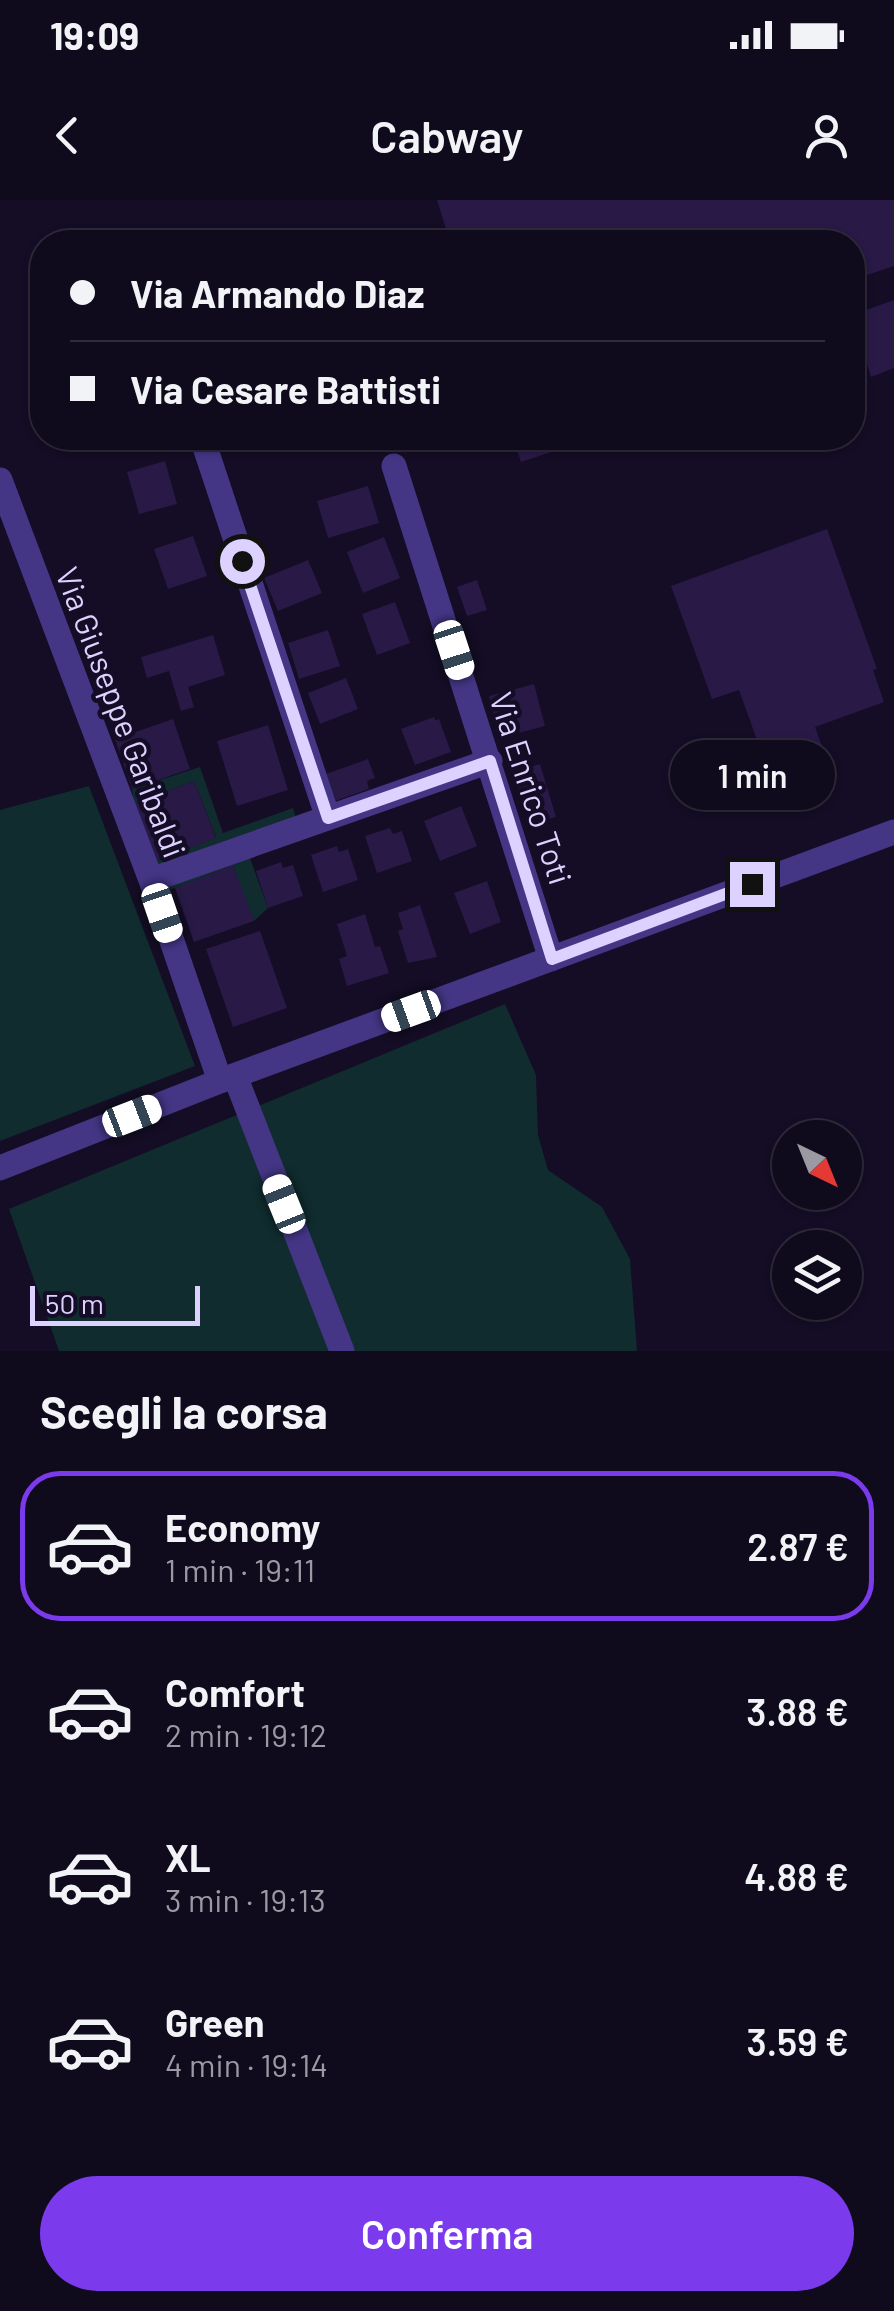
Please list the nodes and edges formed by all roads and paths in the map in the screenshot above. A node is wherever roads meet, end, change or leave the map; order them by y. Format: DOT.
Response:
graph roads {
  1 [pos="206,450"];
  2 [pos="394,466"];
  3 [pos="0,480"];
  4 [pos="490,761"];
  5 [pos="328,818"];
  6 [pos="894,832"];
  7 [pos="150,880"];
  8 [pos="552,959"];
  9 [pos="228,1079"];
  10 [pos="0,1168"];
  11 [pos="342,1351"];
  1 -- 5 [label="street"];
  2 -- 4 [label="street, Via Enrico Toti"];
  3 -- 7 [label="street, Via Giuseppe Garibaldi"];
  4 -- 5 [label="street"];
  4 -- 8 [label="street, Via Enrico Toti"];
  5 -- 7 [label="street"];
  6 -- 8 [label="street"];
  7 -- 9 [label="street, Via Giuseppe Garibaldi"];
  8 -- 9 [label="street"];
  9 -- 10 [label="street"];
  9 -- 11 [label="street, Via Giuseppe Garibaldi"];
}
